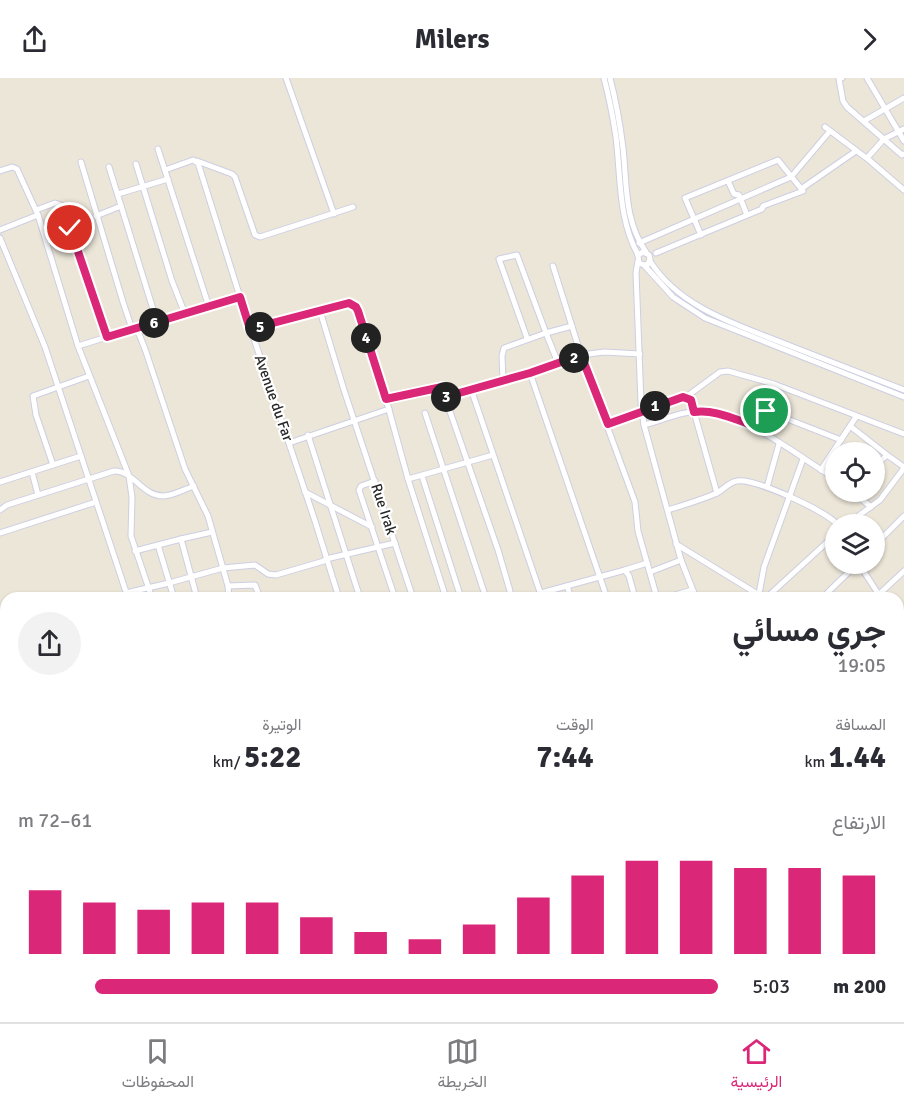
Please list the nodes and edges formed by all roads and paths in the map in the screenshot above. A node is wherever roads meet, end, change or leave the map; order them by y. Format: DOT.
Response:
graph roads {
  1 [pos="286,78"];
  2 [pos="604,78"];
  3 [pos="610,78"];
  4 [pos="842,78"];
  5 [pos="867,78"];
  6 [pos="904,98"];
  7 [pos="885,109"];
  8 [pos="864,121"];
  9 [pos="901,130"];
  10 [pos="884,139"];
  11 [pos="904,141"];
  12 [pos="158,149"];
  13 [pos="855,150"];
  14 [pos="904,154"];
  15 [pos="867,158"];
  16 [pos="197,161"];
  17 [pos="81,162"];
  18 [pos="136,164"];
  19 [pos="109,167"];
  20 [pos="165,170"];
  21 [pos="0,171"];
  22 [pos="791,177"];
  23 [pos="168,179"];
  24 [pos="728,181"];
  25 [pos="143,186"];
  26 [pos="801,189"];
  27 [pos="904,189"];
  28 [pos="118,194"];
  29 [pos="741,198"];
  30 [pos="121,206"];
  31 [pos="353,207"];
  32 [pos="37,212"];
  33 [pos="334,214"];
  34 [pos="747,215"];
  35 [pos="96,216"];
  36 [pos="695,219"];
  37 [pos="0,230"];
  38 [pos="701,236"];
  39 [pos="0,238"];
  40 [pos="639,243"];
  41 [pos="650,256"];
  42 [pos="640,262"];
  43 [pos="553,266"];
  44 [pos="240,297"];
  45 [pos="209,307"];
  46 [pos="320,310"];
  47 [pos="185,314"];
  48 [pos="157,322"];
  49 [pos="572,326"];
  50 [pos="135,328"];
  51 [pos="250,329"];
  52 [pos="546,333"];
  53 [pos="107,337"];
  54 [pos="527,338"];
  55 [pos="78,346"];
  56 [pos="640,354"];
  57 [pos="581,355"];
  58 [pos="558,363"];
  59 [pos="530,373"];
  60 [pos="89,376"];
  61 [pos="503,380"];
  62 [pos="57,387"];
  63 [pos="471,389"];
  64 [pos="904,390"];
  65 [pos="445,397"];
  66 [pos="686,397"];
  67 [pos="904,397"];
  68 [pos="386,399"];
  69 [pos="389,409"];
  70 [pos="642,411"];
  71 [pos="694,412"];
  72 [pos="425,413"];
  73 [pos="856,417"];
  74 [pos="354,420"];
  75 [pos="608,424"];
  76 [pos="644,425"];
  77 [pos="752,425"];
  78 [pos="850,426"];
  79 [pos="904,434"];
  80 [pos="308,435"];
  81 [pos="841,440"];
  82 [pos="289,443"];
  83 [pos="779,444"];
  84 [pos="887,454"];
  85 [pos="493,455"];
  86 [pos="81,456"];
  87 [pos="803,459"];
  88 [pos="467,462"];
  89 [pos="53,465"];
  90 [pos="904,467"];
  91 [pos="444,470"];
  92 [pos="821,470"];
  93 [pos="32,472"];
  94 [pos="825,473"];
  95 [pos="129,476"];
  96 [pos="422,476"];
  97 [pos="89,478"];
  98 [pos="408,479"];
  99 [pos="375,481"];
  100 [pos="0,482"];
  101 [pos="194,486"];
  102 [pos="767,487"];
  103 [pos="305,492"];
  104 [pos="717,493"];
  105 [pos="38,495"];
  106 [pos="790,498"];
  107 [pos="96,502"];
  108 [pos="865,502"];
  109 [pos="331,506"];
  110 [pos="871,507"];
  111 [pos="0,510"];
  112 [pos="668,510"];
  113 [pos="861,514"];
  114 [pos="825,515"];
  115 [pos="904,516"];
  116 [pos="372,527"];
  117 [pos="212,532"];
  118 [pos="0,533"];
  119 [pos="885,535"];
  120 [pos="181,539"];
  121 [pos="395,543"];
  122 [pos="676,543"];
  123 [pos="825,544"];
  124 [pos="158,545"];
  125 [pos="378,546"];
  126 [pos="135,551"];
  127 [pos="344,554"];
  128 [pos="326,559"];
  129 [pos="681,560"];
  130 [pos="646,563"];
  131 [pos="223,568"];
  132 [pos="624,570"];
  133 [pos="904,571"];
  134 [pos="650,572"];
  135 [pos="847,574"];
  136 [pos="864,574"];
  137 [pos="191,576"];
  138 [pos="600,577"];
  139 [pos="168,583"];
  140 [pos="228,586"];
  141 [pos="567,586"];
  142 [pos="148,588"];
  143 [pos="693,590"];
  144 [pos="126,592"];
  145 [pos="138,592"];
  146 [pos="150,592"];
  147 [pos="172,592"];
  148 [pos="195,592"];
  149 [pos="228,592"];
  150 [pos="258,592"];
  151 [pos="337,592"];
  152 [pos="358,592"];
  153 [pos="393,592"];
  154 [pos="411,592"];
  155 [pos="444,592"];
  156 [pos="459,592"];
  157 [pos="484,592"];
  158 [pos="510,592"];
  159 [pos="540,592"];
  160 [pos="551,592"];
  161 [pos="569,592"];
  162 [pos="605,592"];
  163 [pos="634,592"];
  164 [pos="655,592"];
  165 [pos="686,592"];
  166 [pos="756,592"];
  167 [pos="759,592"];
  168 [pos="772,592"];
  169 [pos="828,592"];
  170 [pos="875,592"];
  171 [pos="883,592"];
  1 -- 33 [label="street"];
  2 -- 42 [label="street"];
  3 -- 40 [label="street"];
  4 -- 8 [label="street"];
  5 -- 7 [label="street"];
  6 -- 7 [label="street"];
  7 -- 8 [label="street"];
  7 -- 9 [label="street"];
  8 -- 10 [label="street"];
  9 -- 10 [label="street"];
  9 -- 11 [label="street"];
  10 -- 14 [label="street"];
  10 -- 15 [label="street"];
  12 -- 20 [label="street"];
  13 -- 15 [label="street"];
  13 -- 22 [label="street"];
  13 -- 26 [label="street"];
  15 -- 27 [label="street"];
  16 -- 20 [label="street"];
  16 -- 33 [label="street"];
  16 -- 44 [label="street, Avenue du Far"];
  17 -- 35 [label="street"];
  18 -- 25 [label="street"];
  19 -- 28 [label="street"];
  20 -- 23 [label="street"];
  21 -- 32 [label="street"];
  22 -- 24 [label="street"];
  22 -- 26 [label="street"];
  22 -- 29 [label="street"];
  23 -- 25 [label="street"];
  23 -- 45 [label="street"];
  24 -- 29 [label="street"];
  24 -- 36 [label="street"];
  25 -- 28 [label="street"];
  25 -- 47 [label="street"];
  26 -- 34 [label="street"];
  28 -- 30 [label="street"];
  29 -- 34 [label="street"];
  29 -- 36 [label="street"];
  30 -- 35 [label="street"];
  30 -- 48 [label="street"];
  31 -- 33 [label="street"];
  32 -- 37 [label="street"];
  32 -- 53 [label="street"];
  32 -- 55 [label="street"];
  34 -- 38 [label="street"];
  35 -- 50 [label="street"];
  36 -- 38 [label="street"];
  36 -- 40 [label="street"];
  38 -- 41 [label="street"];
  39 -- 62 [label="street"];
  40 -- 41 [label="street"];
  41 -- 42 [label="street"];
  41 -- 42 [label="street"];
  41 -- 64 [label="street"];
  42 -- 56 [label="street"];
  42 -- 67 [label="street"];
  43 -- 49 [label="street"];
  44 -- 45 [label="street"];
  44 -- 51 [label="street, Avenue du Far"];
  45 -- 47 [label="street"];
  46 -- 51 [label="street"];
  46 -- 68 [label="street"];
  46 -- 74 [label="street, Rue Irak"];
  47 -- 48 [label="street"];
  48 -- 50 [label="street"];
  49 -- 52 [label="street"];
  49 -- 57 [label="street"];
  50 -- 53 [label="street"];
  50 -- 101 [label="street"];
  51 -- 82 [label="street, Avenue du Far"];
  52 -- 54 [label="street"];
  52 -- 54 [label="street"];
  52 -- 58 [label="street"];
  53 -- 55 [label="street"];
  54 -- 61 [label="street"];
  55 -- 60 [label="street"];
  56 -- 57 [label="street"];
  56 -- 70 [label="street"];
  57 -- 58 [label="street"];
  57 -- 75 [label="street"];
  58 -- 59 [label="street"];
  59 -- 61 [label="street"];
  59 -- 138 [label="street"];
  60 -- 62 [label="street"];
  60 -- 95 [label="street"];
  61 -- 63 [label="street"];
  62 -- 86 [label="street"];
  62 -- 89 [label="street"];
  63 -- 65 [label="street"];
  63 -- 85 [label="street"];
  65 -- 68 [label="street"];
  65 -- 88 [label="street"];
  66 -- 70 [label="street"];
  66 -- 71 [label="street"];
  66 -- 73 [label="street"];
  68 -- 69 [label="street"];
  69 -- 74 [label="street"];
  69 -- 98 [label="street"];
  70 -- 75 [label="street"];
  70 -- 76 [label="street"];
  71 -- 76 [label="street"];
  71 -- 77 [label="street"];
  71 -- 104 [label="street"];
  72 -- 91 [label="street"];
  73 -- 78 [label="street"];
  73 -- 79 [label="street"];
  74 -- 80 [label="street"];
  74 -- 99 [label="street, Rue Irak"];
  75 -- 130 [label="street"];
  76 -- 112 [label="street"];
  77 -- 81 [label="street"];
  77 -- 83 [label="street"];
  78 -- 81 [label="street"];
  78 -- 84 [label="street"];
  80 -- 82 [label="street"];
  80 -- 109 [label="street"];
  81 -- 92 [label="street"];
  82 -- 103 [label="street, Avenue du Far"];
  83 -- 87 [label="street"];
  83 -- 102 [label="street"];
  84 -- 90 [label="street"];
  85 -- 88 [label="street"];
  85 -- 159 [label="street"];
  86 -- 89 [label="street"];
  86 -- 97 [label="street"];
  87 -- 92 [label="street"];
  87 -- 106 [label="street"];
  88 -- 91 [label="street"];
  88 -- 158 [label="street"];
  89 -- 93 [label="street"];
  90 -- 110 [label="street"];
  91 -- 96 [label="street"];
  91 -- 157 [label="street"];
  92 -- 94 [label="street"];
  93 -- 100 [label="street"];
  93 -- 105 [label="street"];
  95 -- 97 [label="street"];
  95 -- 101 [label="street"];
  95 -- 126 [label="street"];
  96 -- 98 [label="street"];
  96 -- 156 [label="street"];
  97 -- 105 [label="street"];
  97 -- 107 [label="street"];
  98 -- 155 [label="street"];
  99 -- 116 [label="street"];
  99 -- 121 [label="street, Rue Irak"];
  101 -- 117 [label="street"];
  102 -- 104 [label="street"];
  102 -- 106 [label="street"];
  103 -- 109 [label="street"];
  103 -- 128 [label="street, Avenue du Far"];
  104 -- 112 [label="street"];
  105 -- 111 [label="street"];
  106 -- 114 [label="street"];
  106 -- 167 [label="street"];
  107 -- 118 [label="street"];
  107 -- 144 [label="street"];
  108 -- 110 [label="street"];
  109 -- 116 [label="street"];
  109 -- 127 [label="street"];
  110 -- 113 [label="street"];
  112 -- 122 [label="street"];
  115 -- 119 [label="street"];
  116 -- 125 [label="street"];
  117 -- 120 [label="street"];
  117 -- 131 [label="street"];
  120 -- 124 [label="street"];
  120 -- 137 [label="street"];
  121 -- 125 [label="street"];
  121 -- 154 [label="street, Rue Irak"];
  122 -- 129 [label="street"];
  122 -- 166 [label="street"];
  123 -- 168 [label="street"];
  124 -- 126 [label="street"];
  124 -- 139 [label="street"];
  125 -- 127 [label="street"];
  125 -- 153 [label="street"];
  126 -- 142 [label="street"];
  127 -- 128 [label="street"];
  127 -- 152 [label="street"];
  128 -- 131 [label="street"];
  128 -- 151 [label="street, Avenue du Far"];
  129 -- 134 [label="street"];
  129 -- 143 [label="street"];
  130 -- 132 [label="street"];
  130 -- 134 [label="street"];
  131 -- 137 [label="street"];
  131 -- 140 [label="street"];
  132 -- 138 [label="street"];
  132 -- 163 [label="street"];
  133 -- 171 [label="street"];
  134 -- 164 [label="street"];
  135 -- 169 [label="street"];
  136 -- 170 [label="street"];
  137 -- 139 [label="street"];
  137 -- 148 [label="street"];
  138 -- 141 [label="street"];
  138 -- 162 [label="street"];
  139 -- 142 [label="street"];
  139 -- 147 [label="street"];
  140 -- 149 [label="street"];
  140 -- 150 [label="street"];
  141 -- 160 [label="street"];
  141 -- 161 [label="street"];
  142 -- 145 [label="street"];
  142 -- 146 [label="street"];
  143 -- 165 [label="street"];
}
